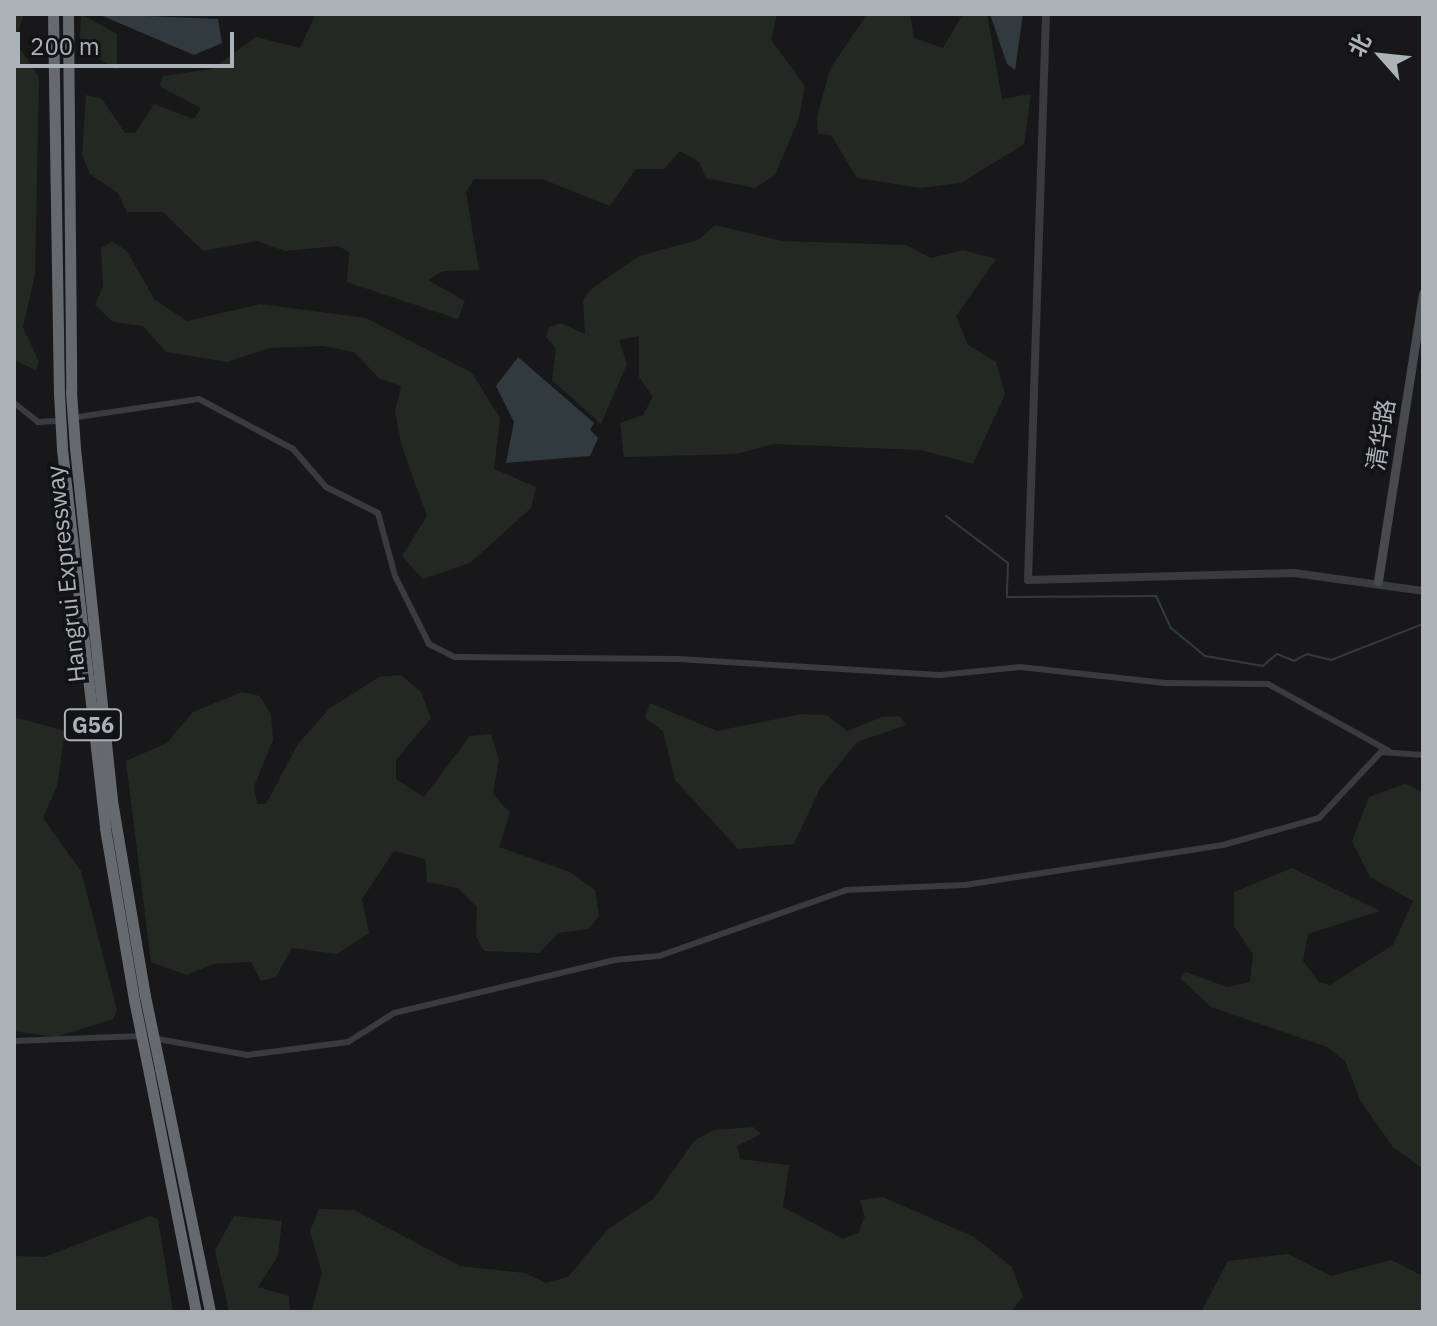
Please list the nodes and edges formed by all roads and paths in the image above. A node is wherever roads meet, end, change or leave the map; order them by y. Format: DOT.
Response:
graph roads {
  1 [pos="53,14"];
  2 [pos="68,14"];
  3 [pos="1046,14"];
  4 [pos="1423,294"];
  5 [pos="65,393"];
  6 [pos="14,403"];
  7 [pos="1378,581"];
  8 [pos="1423,591"];
  9 [pos="1389,751"];
  10 [pos="1423,755"];
  11 [pos="140,998"];
  12 [pos="14,1041"];
  13 [pos="155,1071"];
  14 [pos="196,1312"];
  15 [pos="210,1312"];
  1 -- 5 [label="highway, Hangrui Expressway / G56"];
  2 -- 5 [label="highway, Hangrui Expressway / G56"];
  3 -- 7 [label="street"];
  4 -- 7 [label="main road, 清华路"];
  5 -- 11 [label="highway, Hangrui Expressway / G56, bridge"];
  5 -- 11 [label="highway, Hangrui Expressway / G56, bridge"];
  6 -- 9 [label="street"];
  7 -- 8 [label="street"];
  9 -- 10 [label="street"];
  9 -- 12 [label="street"];
  11 -- 13 [label="highway, Hangrui Expressway / G56, bridge"];
  13 -- 14 [label="highway, Hangrui Expressway / G56"];
  13 -- 15 [label="highway, Hangrui Expressway / G56"];
}
